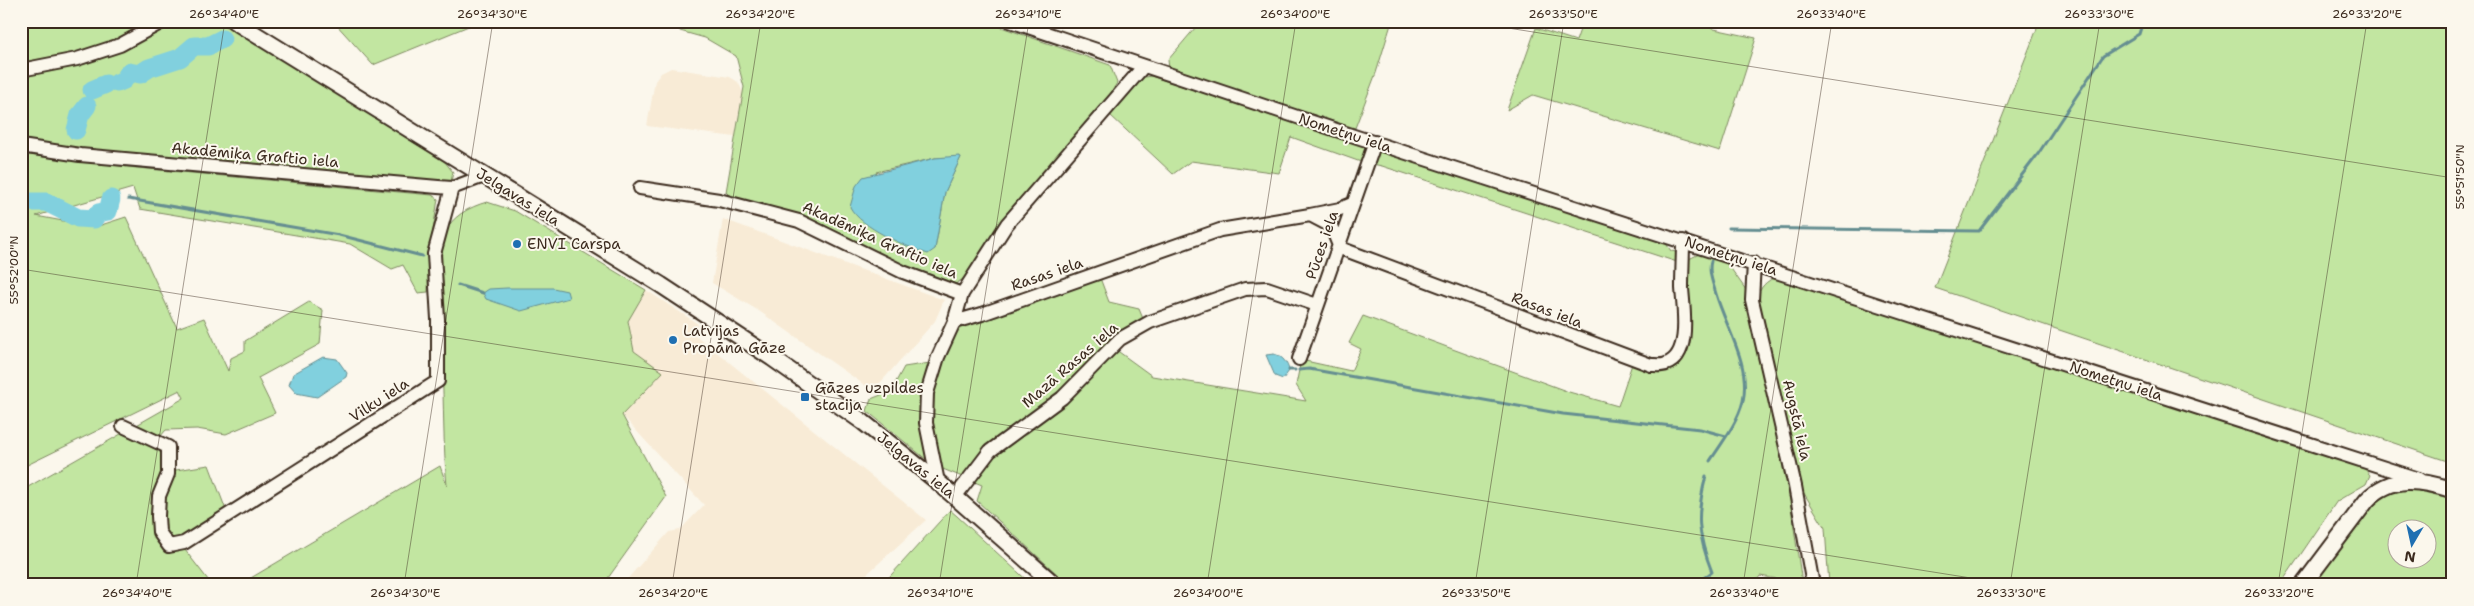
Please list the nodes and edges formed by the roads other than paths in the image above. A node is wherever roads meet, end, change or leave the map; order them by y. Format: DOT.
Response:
graph roads {
  1 [pos="164,21"];
  2 [pos="234,21"];
  3 [pos="1010,21"];
  4 [pos="1144,67"];
  5 [pos="21,70"];
  6 [pos="1375,142"];
  7 [pos="21,146"];
  8 [pos="484,176"];
  9 [pos="452,188"];
  10 [pos="640,188"];
  11 [pos="1352,204"];
  12 [pos="1310,216"];
  13 [pos="1683,241"];
  14 [pos="1340,248"];
  15 [pos="1754,263"];
  16 [pos="962,294"];
  17 [pos="1317,305"];
  18 [pos="954,322"];
  19 [pos="1299,359"];
  20 [pos="123,426"];
  21 [pos="938,482"];
  22 [pos="2428,482"];
  23 [pos="2453,490"];
  24 [pos="955,497"];
  25 [pos="1055,585"];
  26 [pos="1813,585"];
  27 [pos="2303,585"];
  1 -- 5 [label="street"];
  2 -- 8 [label="street, Jelgavas iela"];
  3 -- 4 [label="street, Nometņu iela"];
  4 -- 6 [label="street, Nometņu iela"];
  4 -- 16 [label="street"];
  6 -- 11 [label="street, Pūces iela"];
  6 -- 13 [label="street, Nometņu iela"];
  7 -- 9 [label="street, Akadēmiķa Graftio iela"];
  8 -- 9 [label="street, Akadēmiķa Graftio iela"];
  8 -- 21 [label="street, Jelgavas iela"];
  9 -- 20 [label="street, Vilku iela"];
  10 -- 16 [label="street, Akadēmiķa Graftio iela"];
  11 -- 12 [label="street, Rasas iela"];
  11 -- 14 [label="street, Pūces iela"];
  12 -- 14 [label="street"];
  12 -- 18 [label="street, Rasas iela"];
  13 -- 14 [label="street, Rasas iela"];
  13 -- 15 [label="street, Nometņu iela"];
  14 -- 17 [label="street, Pūces iela"];
  15 -- 22 [label="street, Nometņu iela"];
  15 -- 26 [label="street, Augstā iela"];
  16 -- 18 [label="street, Akadēmiķa Graftio iela"];
  17 -- 19 [label="street, Pūces iela"];
  17 -- 24 [label="street, Mazā Rasas iela"];
  18 -- 21 [label="street"];
  21 -- 24 [label="street, Jelgavas iela"];
  22 -- 23 [label="street, Nometņu iela"];
  22 -- 27 [label="street"];
  24 -- 25 [label="street, Jelgavas iela"];
}
